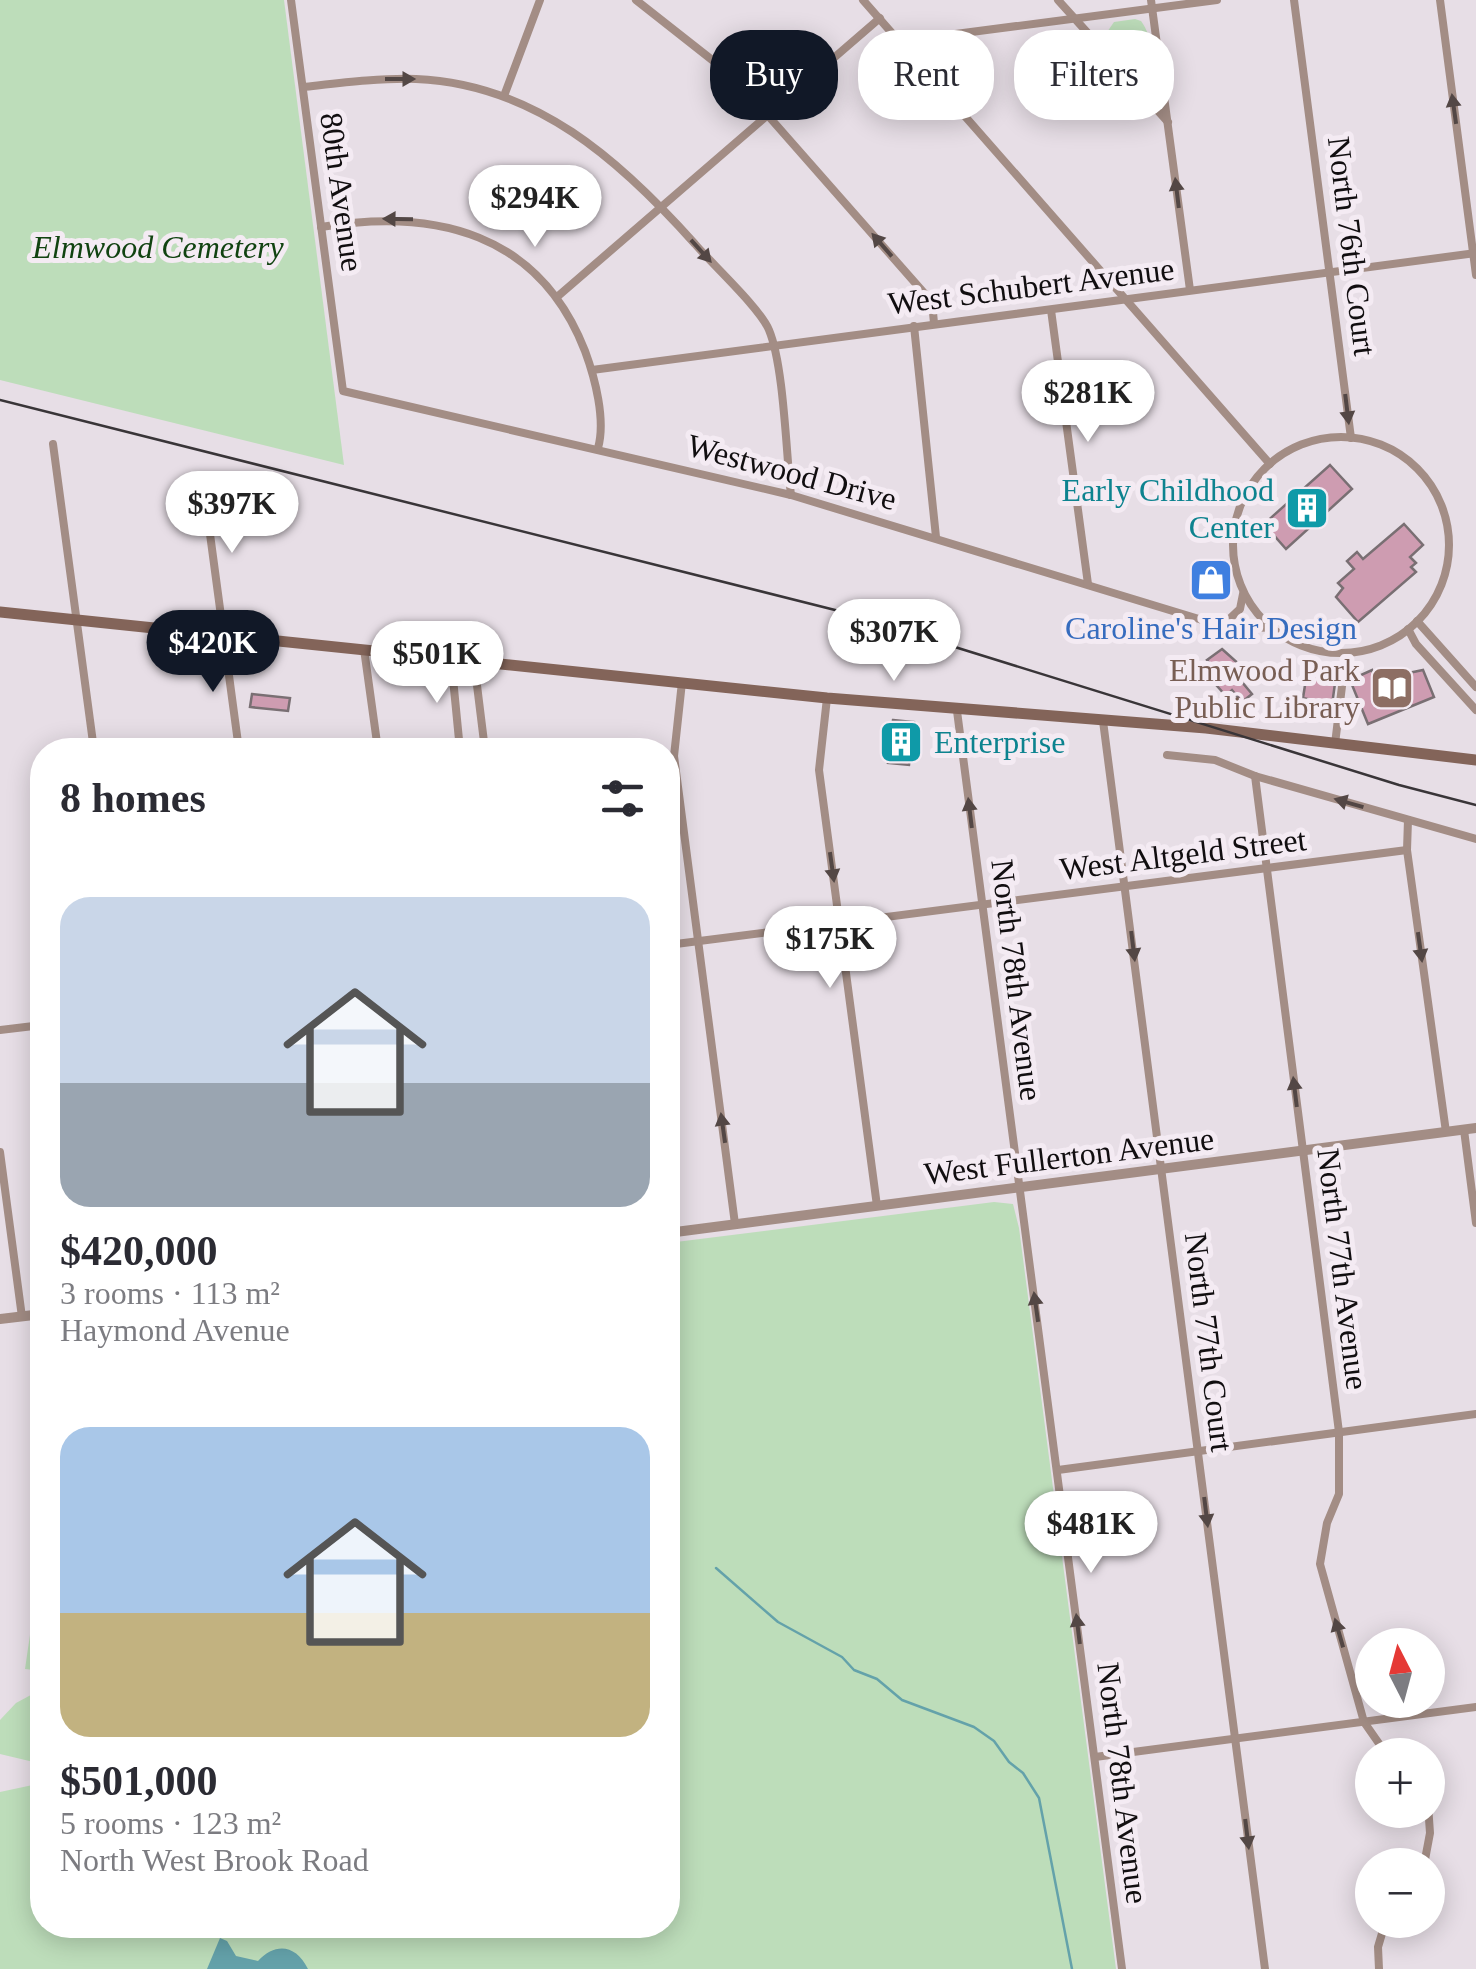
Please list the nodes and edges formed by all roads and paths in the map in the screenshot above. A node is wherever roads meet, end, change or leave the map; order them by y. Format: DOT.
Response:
graph roads {
  1 [pos="291,0"];
  2 [pos="540,0"];
  3 [pos="636,0"];
  4 [pos="863,0"];
  5 [pos="1058,0"];
  6 [pos="1217,0"];
  7 [pos="1294,0"];
  8 [pos="1440,0"];
  9 [pos="1152,4"];
  10 [pos="880,18"];
  11 [pos="1074,19"];
  12 [pos="891,30"];
  13 [pos="992,30"];
  14 [pos="838,54"];
  15 [pos="710,56"];
  16 [pos="302,87"];
  17 [pos="504,96"];
  18 [pos="760,120"];
  19 [pos="772,120"];
  20 [pos="971,120"];
  21 [pos="1168,122"];
  22 [pos="662,206"];
  23 [pos="321,226"];
  24 [pos="1475,253"];
  25 [pos="1330,272"];
  26 [pos="1476,275"];
  27 [pos="1190,290"];
  28 [pos="556,297"];
  29 [pos="1128,299"];
  30 [pos="1050,310"];
  31 [pos="934,324"];
  32 [pos="914,326"];
  33 [pos="773,345"];
  34 [pos="592,370"];
  35 [pos="343,391"];
  36 [pos="1351,438"];
  37 [pos="54,444"];
  38 [pos="598,448"];
  39 [pos="1270,464"];
  40 [pos="203,482"];
  41 [pos="791,495"];
  42 [pos="936,537"];
  43 [pos="1088,584"];
  44 [pos="1242,594"];
  45 [pos="0,612"];
  46 [pos="76,620"];
  47 [pos="1417,621"];
  48 [pos="1222,626"];
  49 [pos="1272,628"];
  50 [pos="1408,630"];
  51 [pos="224,635"];
  52 [pos="364,650"];
  53 [pos="1346,652"];
  54 [pos="451,658"];
  55 [pos="474,661"];
  56 [pos="682,682"];
  57 [pos="1476,688"];
  58 [pos="826,698"];
  59 [pos="957,710"];
  60 [pos="1476,710"];
  61 [pos="1103,720"];
  62 [pos="92,738"];
  63 [pos="238,738"];
  64 [pos="376,738"];
  65 [pos="459,738"];
  66 [pos="484,738"];
  67 [pos="676,738"];
  68 [pos="1335,744"];
  69 [pos="1476,750"];
  70 [pos="1167,755"];
  71 [pos="1470,759"];
  72 [pos="1255,776"];
  73 [pos="680,802"];
  74 [pos="1408,820"];
  75 [pos="1476,839"];
  76 [pos="1407,850"];
  77 [pos="1266,868"];
  78 [pos="1125,886"];
  79 [pos="982,905"];
  80 [pos="840,923"];
  81 [pos="698,941"];
  82 [pos="680,943"];
  83 [pos="30,1026"];
  84 [pos="0,1030"];
  85 [pos="1470,1129"];
  86 [pos="1446,1132"];
  87 [pos="1302,1151"];
  88 [pos="0,1152"];
  89 [pos="1161,1169"];
  90 [pos="1019,1188"];
  91 [pos="877,1206"];
  92 [pos="1476,1223"];
  93 [pos="736,1224"];
  94 [pos="680,1231"];
  95 [pos="30,1316"];
  96 [pos="22,1317"];
  97 [pos="0,1320"];
  98 [pos="1476,1414"];
  99 [pos="1340,1432"];
  100 [pos="1198,1452"];
  101 [pos="1058,1470"];
  102 [pos="1476,1707"];
  103 [pos="1364,1722"];
  104 [pos="1235,1738"];
  105 [pos="1375,1738"];
  106 [pos="1094,1757"];
  107 [pos="1381,1938"];
  108 [pos="1122,1969"];
  109 [pos="1265,1969"];
  110 [pos="1379,1969"];
  1 -- 16 [label="street, 80th Avenue"];
  2 -- 17 [label="street"];
  3 -- 15 [label="street"];
  4 -- 10 [label="street"];
  5 -- 11 [label="street"];
  6 -- 9 [label="street"];
  7 -- 25 [label="street, North 76th Court"];
  24 -- 8 [label="street, one-way"];
  9 -- 11 [label="street"];
  9 -- 21 [label="street"];
  10 -- 12 [label="street"];
  10 -- 14 [label="street"];
  11 -- 13 [label="street"];
  11 -- 21 [label="street"];
  16 -- 17 [label="street, one-way"];
  16 -- 23 [label="street, 80th Avenue"];
  17 -- 22 [label="street"];
  18 -- 22 [label="street"];
  31 -- 19 [label="street, one-way"];
  20 -- 29 [label="street"];
  27 -- 21 [label="street, one-way"];
  22 -- 28 [label="street"];
  22 -- 33 [label="street, one-way"];
  28 -- 23 [label="street, one-way"];
  23 -- 35 [label="street, 80th Avenue"];
  24 -- 25 [label="street, West Schubert Avenue"];
  24 -- 26 [label="street"];
  25 -- 27 [label="street, West Schubert Avenue"];
  25 -- 36 [label="street, North 76th Court, one-way"];
  27 -- 29 [label="street, West Schubert Avenue"];
  28 -- 34 [label="street"];
  29 -- 30 [label="street, West Schubert Avenue"];
  29 -- 39 [label="street"];
  30 -- 31 [label="street, West Schubert Avenue"];
  30 -- 43 [label="street"];
  31 -- 32 [label="street, West Schubert Avenue"];
  32 -- 33 [label="street, West Schubert Avenue"];
  32 -- 42 [label="street"];
  33 -- 34 [label="street, West Schubert Avenue"];
  33 -- 41 [label="street"];
  34 -- 38 [label="street"];
  35 -- 38 [label="street, Westwood Drive"];
  36 -- 39 [label="street"];
  36 -- 47 [label="street"];
  37 -- 46 [label="street"];
  38 -- 41 [label="street, Westwood Drive"];
  39 -- 44 [label="street"];
  40 -- 51 [label="street"];
  41 -- 42 [label="street, Westwood Drive"];
  42 -- 43 [label="street, Westwood Drive"];
  43 -- 48 [label="street, Westwood Drive"];
  44 -- 48 [label="street"];
  44 -- 49 [label="street"];
  45 -- 46 [label="main road"];
  46 -- 51 [label="main road"];
  46 -- 62 [label="street"];
  47 -- 50 [label="street"];
  47 -- 57 [label="street"];
  48 -- 49 [label="street, Westwood Drive"];
  49 -- 53 [label="street"];
  50 -- 53 [label="street"];
  50 -- 60 [label="street"];
  51 -- 52 [label="main road"];
  51 -- 63 [label="street"];
  52 -- 54 [label="main road"];
  52 -- 64 [label="street"];
  53 -- 68 [label="street"];
  54 -- 55 [label="main road"];
  54 -- 65 [label="street"];
  55 -- 56 [label="main road"];
  55 -- 66 [label="street"];
  56 -- 58 [label="main road"];
  56 -- 67 [label="street"];
  58 -- 59 [label="main road"];
  58 -- 80 [label="street, one-way"];
  59 -- 61 [label="main road"];
  79 -- 59 [label="street, North 78th Avenue, one-way"];
  61 -- 68 [label="main road"];
  61 -- 78 [label="street, North 77th Court"];
  68 -- 71 [label="main road"];
  69 -- 71 [label="street"];
  70 -- 72 [label="street"];
  74 -- 72 [label="street, one-way"];
  72 -- 77 [label="street, North 77th Avenue"];
  73 -- 81 [label="street"];
  74 -- 75 [label="street"];
  74 -- 76 [label="street"];
  76 -- 77 [label="street, West Altgeld Street"];
  76 -- 86 [label="street, one-way"];
  77 -- 78 [label="street, West Altgeld Street"];
  87 -- 77 [label="street, North 77th Avenue, one-way"];
  78 -- 79 [label="street, West Altgeld Street"];
  78 -- 89 [label="street, North 77th Court, one-way"];
  79 -- 80 [label="street, West Altgeld Street"];
  79 -- 90 [label="street, North 78th Avenue"];
  80 -- 81 [label="street, West Altgeld Street"];
  80 -- 91 [label="street"];
  81 -- 82 [label="street, West Altgeld Street"];
  93 -- 81 [label="street, one-way"];
  83 -- 84 [label="street"];
  85 -- 86 [label="street, West Fullerton Avenue"];
  85 -- 92 [label="street"];
  86 -- 87 [label="street, West Fullerton Avenue"];
  87 -- 89 [label="street, West Fullerton Avenue"];
  87 -- 99 [label="street, North 77th Avenue"];
  88 -- 96 [label="street"];
  89 -- 90 [label="street, West Fullerton Avenue"];
  89 -- 100 [label="street, North 77th Court"];
  90 -- 91 [label="street, West Fullerton Avenue"];
  101 -- 90 [label="street, North 78th Avenue, one-way"];
  91 -- 93 [label="street, West Fullerton Avenue"];
  93 -- 94 [label="street, West Fullerton Avenue"];
  95 -- 96 [label="street"];
  96 -- 97 [label="street"];
  98 -- 99 [label="street"];
  99 -- 100 [label="street"];
  103 -- 99 [label="street, North 77th Avenue, one-way"];
  100 -- 101 [label="street"];
  100 -- 104 [label="street, North 77th Court, one-way"];
  106 -- 101 [label="street, North 78th Avenue, one-way"];
  102 -- 103 [label="street"];
  103 -- 104 [label="street"];
  103 -- 105 [label="street, North 77th Avenue"];
  104 -- 106 [label="street"];
  104 -- 109 [label="street, North 77th Court, one-way"];
  106 -- 108 [label="street, North 78th Avenue"];
  107 -- 110 [label="street"];
}
